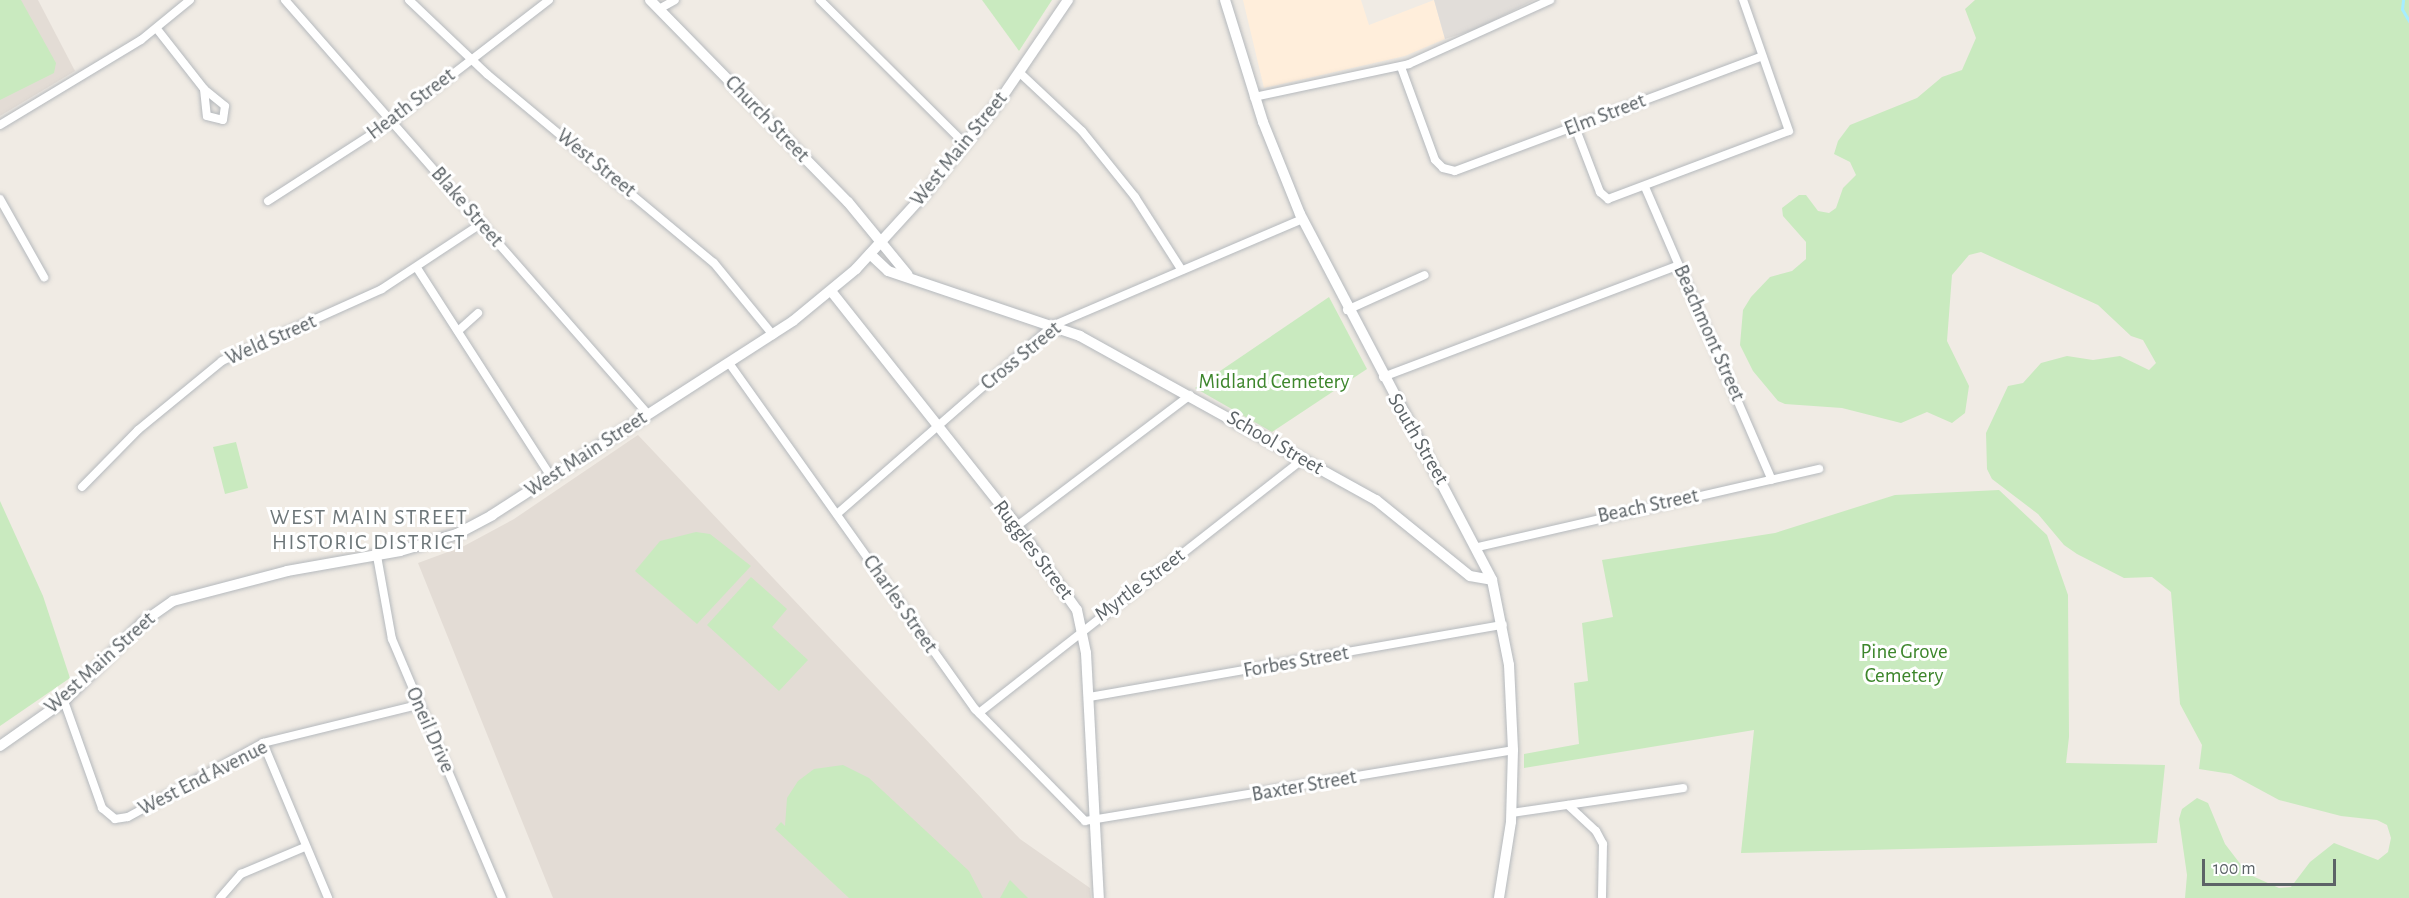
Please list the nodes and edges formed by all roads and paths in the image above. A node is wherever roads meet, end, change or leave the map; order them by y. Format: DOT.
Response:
graph roads {
  1 [pos="190,0"];
  2 [pos="285,0"];
  3 [pos="409,0"];
  4 [pos="549,0"];
  5 [pos="650,0"];
  6 [pos="675,0"];
  7 [pos="820,0"];
  8 [pos="1068,0"];
  9 [pos="1225,0"];
  10 [pos="1550,0"];
  11 [pos="1743,0"];
  12 [pos="659,9"];
  13 [pos="157,29"];
  14 [pos="1762,56"];
  15 [pos="470,59"];
  16 [pos="1401,67"];
  17 [pos="1020,73"];
  18 [pos="204,89"];
  19 [pos="1254,97"];
  20 [pos="392,121"];
  21 [pos="0,124"];
  22 [pos="1575,127"];
  23 [pos="965,144"];
  24 [pos="1646,187"];
  25 [pos="0,199"];
  26 [pos="268,201"];
  27 [pos="1302,219"];
  28 [pos="482,223"];
  29 [pos="880,242"];
  30 [pos="870,254"];
  31 [pos="1679,265"];
  32 [pos="417,268"];
  33 [pos="1181,269"];
  34 [pos="1425,274"];
  35 [pos="908,275"];
  36 [pos="44,277"];
  37 [pos="831,291"];
  38 [pos="1347,310"];
  39 [pos="478,313"];
  40 [pos="1054,325"];
  41 [pos="458,331"];
  42 [pos="773,335"];
  43 [pos="729,363"];
  44 [pos="1383,376"];
  45 [pos="1190,395"];
  46 [pos="648,414"];
  47 [pos="937,427"];
  48 [pos="1303,459"];
  49 [pos="1819,469"];
  50 [pos="551,477"];
  51 [pos="1772,480"];
  52 [pos="82,488"];
  53 [pos="837,514"];
  54 [pos="1017,526"];
  55 [pos="1478,547"];
  56 [pos="377,556"];
  57 [pos="1492,580"];
  58 [pos="1503,625"];
  59 [pos="1083,628"];
  60 [pos="1089,697"];
  61 [pos="64,700"];
  62 [pos="418,705"];
  63 [pos="979,713"];
  64 [pos="263,743"];
  65 [pos="0,746"];
  66 [pos="1513,750"];
  67 [pos="1683,788"];
  68 [pos="1568,805"];
  69 [pos="1512,813"];
  70 [pos="1095,822"];
  71 [pos="305,847"];
  72 [pos="220,898"];
  73 [pos="328,898"];
  74 [pos="502,898"];
  75 [pos="1099,898"];
  76 [pos="1499,898"];
  77 [pos="1602,898"];
  1 -- 13 [label="street"];
  2 -- 20 [label="street, Blake Street"];
  3 -- 15 [label="street, West Street"];
  4 -- 15 [label="street, Heath Street"];
  5 -- 12 [label="main road, Church Street"];
  6 -- 12 [label="street"];
  7 -- 23 [label="street"];
  8 -- 17 [label="main road, West Main Street"];
  9 -- 19 [label="main road, South Street"];
  10 -- 16 [label="street"];
  11 -- 14 [label="street"];
  12 -- 29 [label="main road, Church Street"];
  13 -- 18 [label="street"];
  13 -- 21 [label="street"];
  14 -- 22 [label="street, Elm Street"];
  14 -- 24 [label="street"];
  15 -- 20 [label="street, Heath Street"];
  15 -- 42 [label="street, West Street"];
  16 -- 19 [label="street"];
  16 -- 22 [label="street, Elm Street"];
  17 -- 23 [label="main road, West Main Street"];
  17 -- 33 [label="street"];
  19 -- 27 [label="main road, South Street"];
  20 -- 26 [label="street, Heath Street"];
  20 -- 28 [label="street, Blake Street"];
  22 -- 24 [label="street"];
  23 -- 29 [label="main road, West Main Street"];
  24 -- 31 [label="street, Beachmont Street"];
  25 -- 36 [label="street"];
  27 -- 33 [label="street, Cross Street"];
  27 -- 38 [label="main road, South Street"];
  28 -- 32 [label="street, Weld Street"];
  28 -- 46 [label="street, Blake Street"];
  29 -- 30 [label="main road, West Main Street"];
  29 -- 35 [label="main road"];
  30 -- 35 [label="main road, School Street"];
  30 -- 37 [label="main road, West Main Street"];
  31 -- 44 [label="street"];
  31 -- 51 [label="street, Beachmont Street"];
  32 -- 41 [label="street"];
  32 -- 52 [label="street, Weld Street"];
  33 -- 40 [label="street, Cross Street"];
  34 -- 38 [label="street"];
  35 -- 40 [label="main road, School Street"];
  37 -- 42 [label="main road, West Main Street"];
  37 -- 47 [label="main road, Ruggles Street"];
  38 -- 44 [label="main road, South Street"];
  39 -- 41 [label="street"];
  40 -- 45 [label="main road, School Street"];
  40 -- 47 [label="street, Cross Street"];
  41 -- 50 [label="street"];
  42 -- 43 [label="main road, West Main Street"];
  43 -- 46 [label="main road, West Main Street"];
  43 -- 53 [label="street, Charles Street"];
  44 -- 55 [label="main road, South Street"];
  45 -- 48 [label="main road, School Street"];
  45 -- 54 [label="street"];
  46 -- 50 [label="main road, West Main Street"];
  47 -- 53 [label="street, Cross Street"];
  47 -- 54 [label="main road, Ruggles Street"];
  48 -- 57 [label="main road, School Street"];
  48 -- 59 [label="street, Myrtle Street"];
  49 -- 51 [label="street, Beach Street"];
  50 -- 56 [label="main road, West Main Street"];
  51 -- 55 [label="street, Beach Street"];
  53 -- 63 [label="street, Charles Street"];
  54 -- 59 [label="main road, Ruggles Street"];
  55 -- 57 [label="main road, South Street"];
  56 -- 61 [label="main road, West Main Street"];
  56 -- 62 [label="street, Oneil Drive"];
  57 -- 58 [label="main road, South Street"];
  58 -- 60 [label="street, Forbes Street"];
  58 -- 66 [label="main road, South Street"];
  59 -- 60 [label="main road, Ruggles Street"];
  59 -- 63 [label="street, Myrtle Street"];
  60 -- 70 [label="main road, Ruggles Street"];
  61 -- 64 [label="street, West End Avenue"];
  61 -- 65 [label="main road, West Main Street"];
  62 -- 64 [label="street, West End Avenue"];
  62 -- 74 [label="street, Oneil Drive"];
  63 -- 70 [label="street, Charles Street"];
  64 -- 71 [label="street"];
  66 -- 69 [label="main road, South Street"];
  66 -- 70 [label="street, Baxter Street"];
  67 -- 68 [label="street"];
  68 -- 69 [label="street"];
  68 -- 77 [label="street"];
  69 -- 76 [label="main road, South Street"];
  70 -- 75 [label="main road, Ruggles Street"];
  71 -- 72 [label="street"];
  71 -- 73 [label="street"];
}
